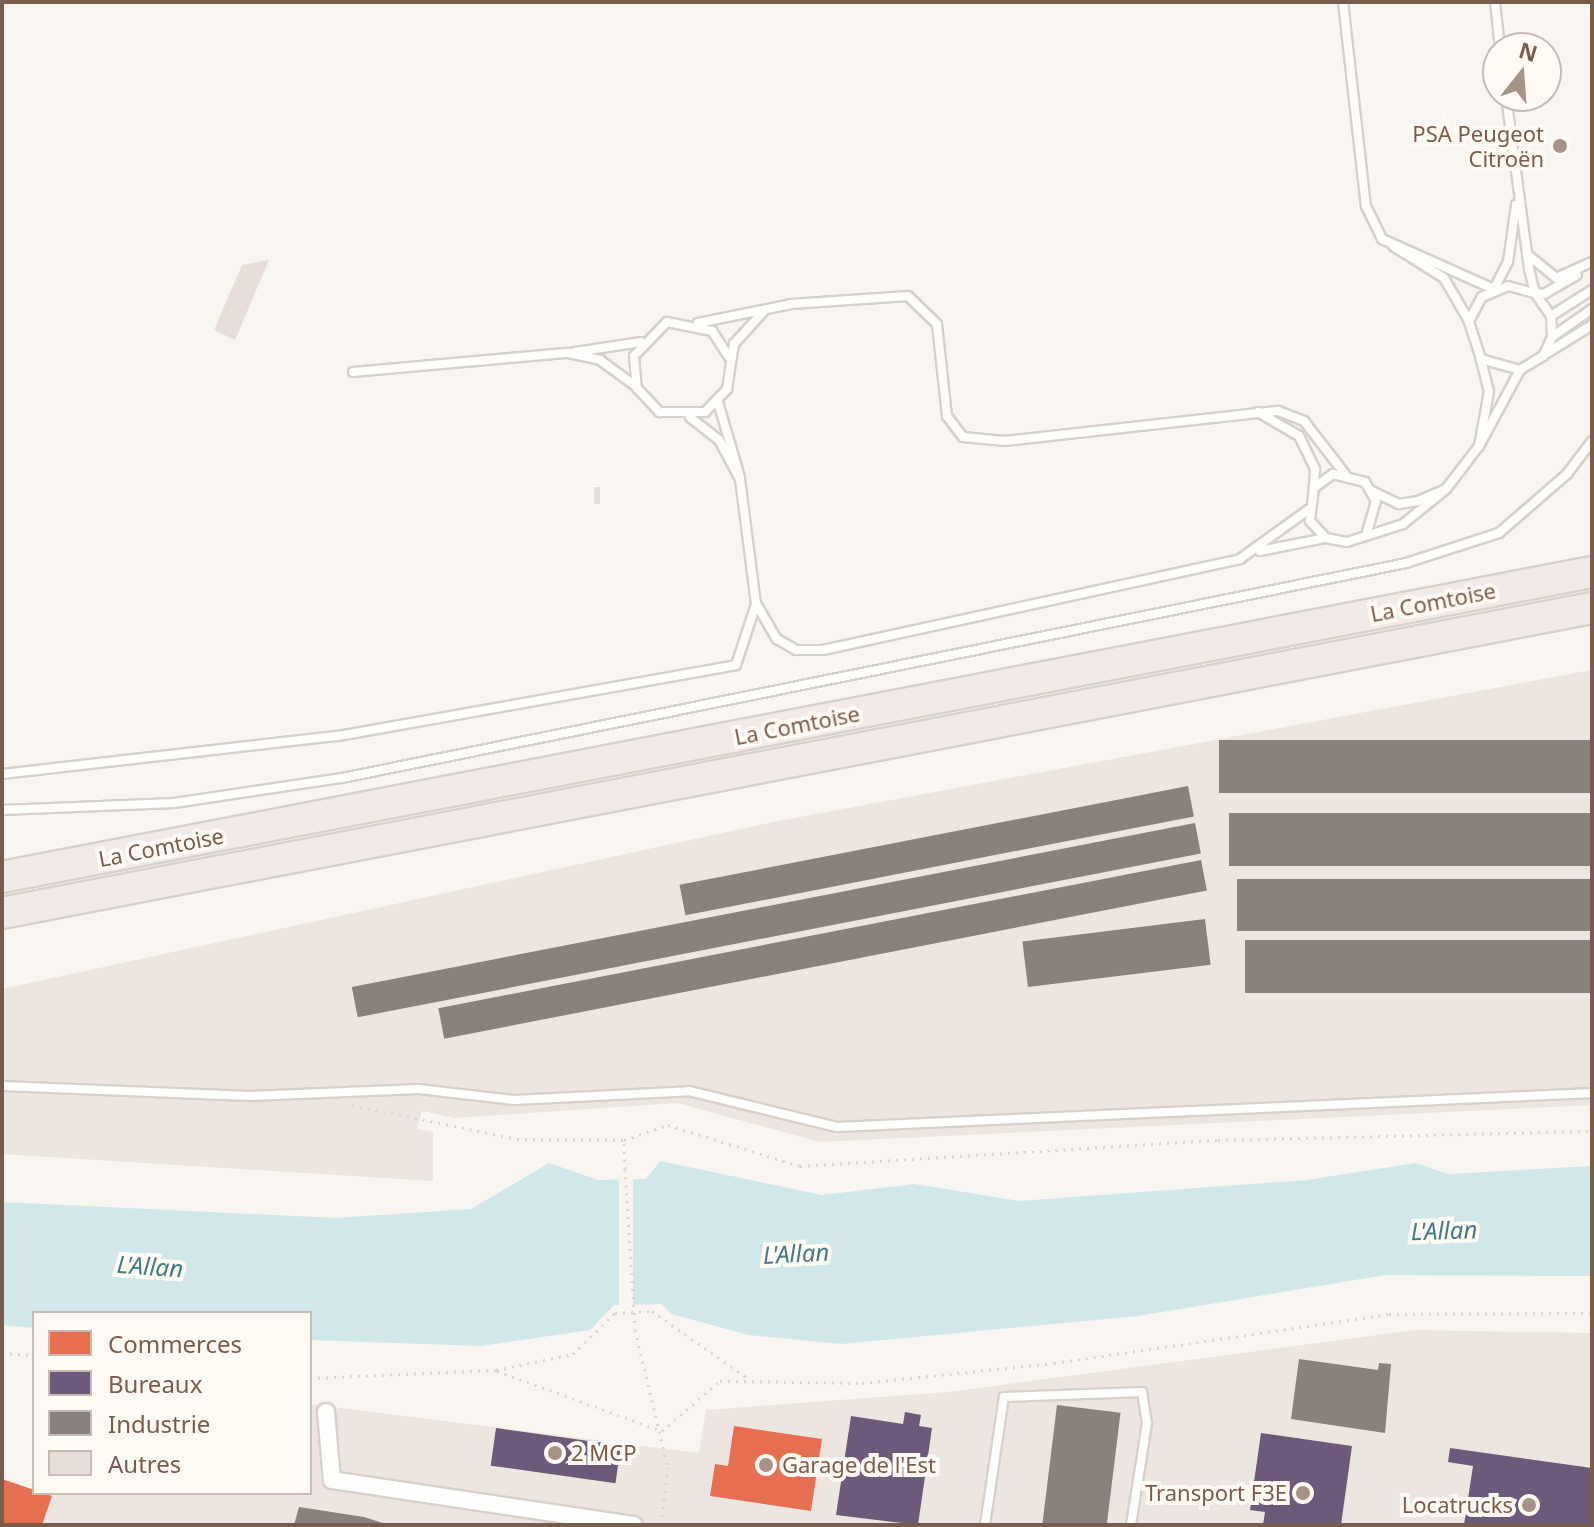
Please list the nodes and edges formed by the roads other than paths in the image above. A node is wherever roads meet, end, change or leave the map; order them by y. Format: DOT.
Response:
graph roads {
  1 [pos="1343,2"];
  2 [pos="1495,2"];
  3 [pos="1498,32"];
  4 [pos="1508,112"];
  5 [pos="1517,193"];
  6 [pos="1382,239"];
  7 [pos="1528,254"];
  8 [pos="1592,255"];
  9 [pos="1586,268"];
  10 [pos="1494,289"];
  11 [pos="1592,290"];
  12 [pos="1535,293"];
  13 [pos="767,309"];
  14 [pos="1592,309"];
  15 [pos="1551,316"];
  16 [pos="1469,321"];
  17 [pos="698,323"];
  18 [pos="1592,325"];
  19 [pos="1552,337"];
  20 [pos="641,342"];
  21 [pos="568,353"];
  22 [pos="1543,356"];
  23 [pos="729,357"];
  24 [pos="1481,359"];
  25 [pos="1520,370"];
  26 [pos="353,372"];
  27 [pos="637,388"];
  28 [pos="718,402"];
  29 [pos="1257,411"];
  30 [pos="690,417"];
  31 [pos="1592,441"];
  32 [pos="1479,446"];
  33 [pos="1345,474"];
  34 [pos="740,479"];
  35 [pos="1314,488"];
  36 [pos="1446,489"];
  37 [pos="1372,491"];
  38 [pos="1308,510"];
  39 [pos="1367,532"];
  40 [pos="1326,538"];
  41 [pos="1259,551"];
  42 [pos="1592,557"];
  43 [pos="1592,572"];
  44 [pos="756,604"];
  45 [pos="1592,608"];
  46 [pos="1592,628"];
  47 [pos="1256,636"];
  48 [pos="1340,656"];
  49 [pos="2,774"];
  50 [pos="2,810"];
  51 [pos="2,877"];
  52 [pos="2,913"];
  53 [pos="2,1086"];
  54 [pos="1592,1093"];
  55 [pos="326,1412"];
  56 [pos="634,1525"];
  57 [pos="985,1525"];
  58 [pos="1131,1525"];
  1 -- 6 [label="lane"];
  2 -- 3 [label="lane"];
  4 -- 5 [label="lane"];
  5 -- 7 [label="lane"];
  5 -- 10 [label="lane"];
  6 -- 10 [label="lane"];
  6 -- 16 [label="lane"];
  7 -- 9 [label="lane"];
  7 -- 12 [label="lane"];
  8 -- 9 [label="lane"];
  9 -- 12 [label="lane"];
  10 -- 12 [label="lane"];
  10 -- 16 [label="lane"];
  11 -- 15 [label="lane"];
  12 -- 15 [label="lane"];
  13 -- 17 [label="lane"];
  13 -- 23 [label="lane"];
  13 -- 29 [label="lane"];
  14 -- 19 [label="lane"];
  15 -- 19 [label="lane"];
  16 -- 24 [label="lane"];
  17 -- 20 [label="lane"];
  17 -- 23 [label="lane"];
  18 -- 22 [label="lane"];
  19 -- 22 [label="lane"];
  20 -- 21 [label="lane"];
  20 -- 27 [label="lane"];
  21 -- 26 [label="lane"];
  21 -- 27 [label="lane"];
  22 -- 25 [label="lane"];
  23 -- 28 [label="lane"];
  24 -- 25 [label="lane"];
  24 -- 32 [label="lane"];
  25 -- 32 [label="lane"];
  27 -- 30 [label="lane"];
  28 -- 30 [label="lane"];
  28 -- 34 [label="lane"];
  29 -- 33 [label="lane"];
  29 -- 35 [label="lane"];
  30 -- 34 [label="lane"];
  31 -- 50 [label="lane"];
  32 -- 36 [label="lane"];
  33 -- 35 [label="lane"];
  33 -- 37 [label="lane"];
  34 -- 44 [label="lane"];
  35 -- 38 [label="lane"];
  36 -- 37 [label="lane"];
  36 -- 39 [label="lane"];
  37 -- 39 [label="lane"];
  38 -- 40 [label="lane"];
  38 -- 41 [label="lane"];
  39 -- 40 [label="lane"];
  40 -- 41 [label="lane"];
  41 -- 44 [label="lane"];
  42 -- 47 [label="highway"];
  43 -- 47 [label="highway, La Comtoise"];
  44 -- 49 [label="lane"];
  45 -- 48 [label="highway, La Comtoise"];
  46 -- 48 [label="highway"];
  47 -- 51 [label="highway, La Comtoise"];
  48 -- 52 [label="highway, La Comtoise"];
  53 -- 54 [label="lane"];
  55 -- 56 [label="street"];
  57 -- 58 [label="lane"];
}
